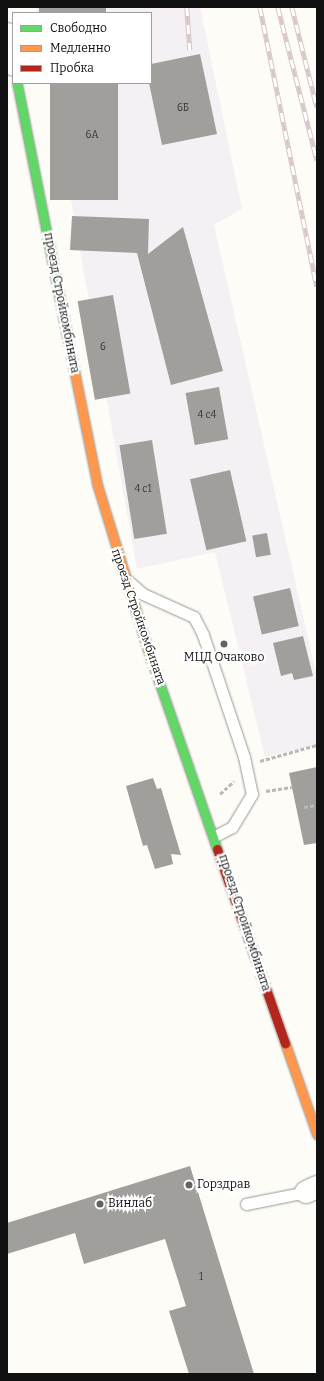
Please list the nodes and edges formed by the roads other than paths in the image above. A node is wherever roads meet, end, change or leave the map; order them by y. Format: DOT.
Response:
graph roads {
  1 [pos="7,34"];
  2 [pos="12,59"];
  3 [pos="17,84"];
  4 [pos="123,577"];
  5 [pos="215,836"];
  6 [pos="317,1134"];
  7 [pos="311,1190"];
  8 [pos="246,1204"];
  1 -- 2 [label="street"];
  3 -- 4 [label="street, проезд Стройкомбината"];
  4 -- 5 [label="street, проезд Стройкомбината"];
  4 -- 5 [label="lane"];
  5 -- 6 [label="street, проезд Стройкомбината"];
  7 -- 8 [label="lane"];
}
